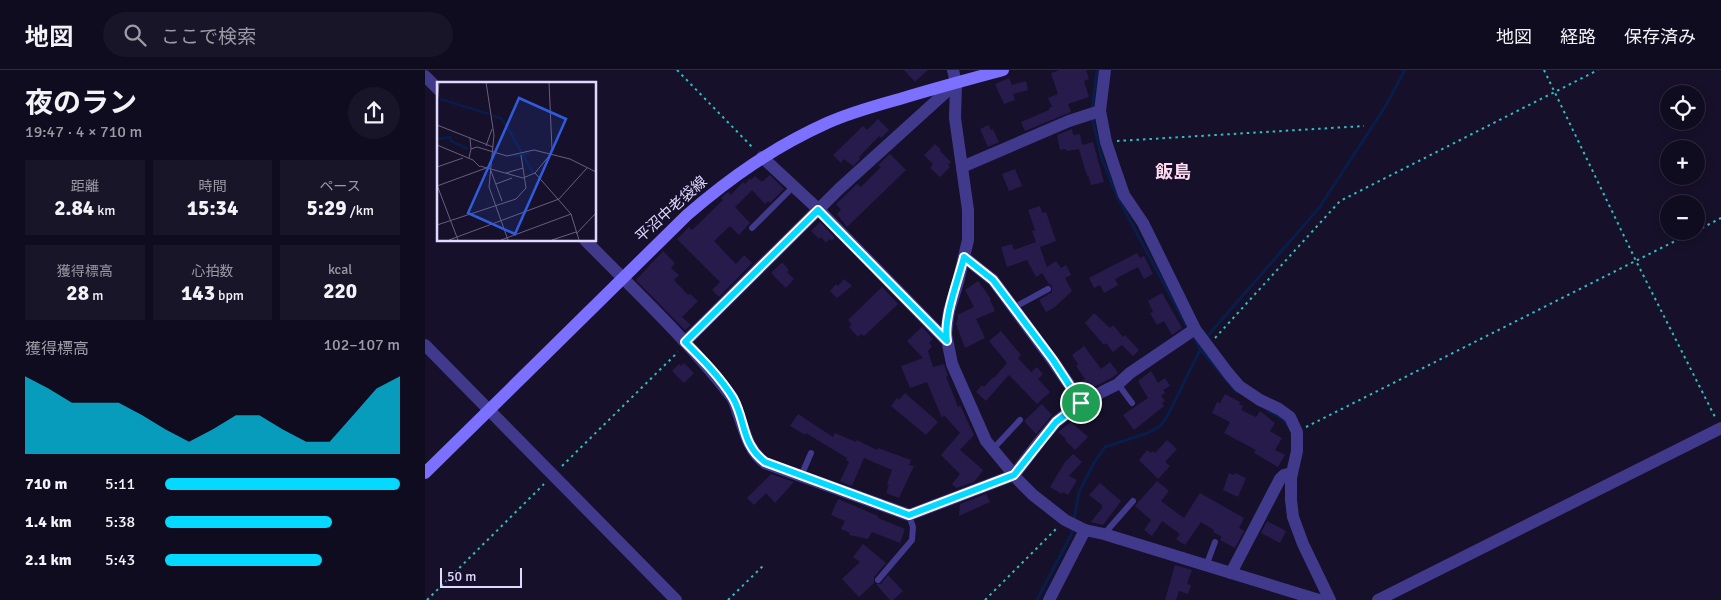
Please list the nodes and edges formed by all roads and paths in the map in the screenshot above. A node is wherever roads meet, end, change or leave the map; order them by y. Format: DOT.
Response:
graph roads {
  1 [pos="677,70"];
  2 [pos="943,70"];
  3 [pos="953,70"];
  4 [pos="1003,70"];
  5 [pos="1105,70"];
  6 [pos="1544,70"];
  7 [pos="1598,70"];
  8 [pos="425,76"];
  9 [pos="956,83"];
  10 [pos="437,88"];
  11 [pos="1555,92"];
  12 [pos="1100,111"];
  13 [pos="1364,126"];
  14 [pos="1106,142"];
  15 [pos="762,157"];
  16 [pos="962,167"];
  17 [pos="793,186"];
  18 [pos="818,210"];
  19 [pos="1721,218"];
  20 [pos="1705,226"];
  21 [pos="752,228"];
  22 [pos="1678,240"];
  23 [pos="586,241"];
  24 [pos="964,257"];
  25 [pos="1637,261"];
  26 [pos="622,278"];
  27 [pos="1048,289"];
  28 [pos="1013,308"];
  29 [pos="1195,329"];
  30 [pos="947,341"];
  31 [pos="685,342"];
  32 [pos="425,345"];
  33 [pos="1208,346"];
  34 [pos="1118,384"];
  35 [pos="1081,403"];
  36 [pos="1132,403"];
  37 [pos="489,410"];
  38 [pos="1020,420"];
  39 [pos="1721,428"];
  40 [pos="1297,432"];
  41 [pos="993,449"];
  42 [pos="811,453"];
  43 [pos="425,473"];
  44 [pos="1292,473"];
  45 [pos="1014,475"];
  46 [pos="801,476"];
  47 [pos="1133,500"];
  48 [pos="909,515"];
  49 [pos="1065,520"];
  50 [pos="1085,530"];
  51 [pos="1103,534"];
  52 [pos="1215,542"];
  53 [pos="765,564"];
  54 [pos="1206,566"];
  55 [pos="1231,573"];
  56 [pos="878,580"];
  57 [pos="676,600"];
  58 [pos="728,600"];
  59 [pos="985,600"];
  60 [pos="1049,600"];
  61 [pos="1319,600"];
  62 [pos="1330,600"];
  63 [pos="1378,600"];
  1 -- 15 [label="path"];
  2 -- 9 [label="street"];
  3 -- 9 [label="street"];
  4 -- 9 [label="main road, 平沼中老袋線"];
  5 -- 12 [label="street"];
  6 -- 11 [label="path"];
  7 -- 11 [label="path"];
  8 -- 10 [label="street"];
  9 -- 15 [label="main road, 平沼中老袋線"];
  9 -- 16 [label="street"];
  9 -- 18 [label="street"];
  11 -- 25 [label="path"];
  11 -- 33 [label="path"];
  12 -- 14 [label="street"];
  12 -- 16 [label="street"];
  13 -- 14 [label="path"];
  14 -- 29 [label="street"];
  15 -- 17 [label="street"];
  15 -- 26 [label="main road, 平沼中老袋線"];
  16 -- 24 [label="street"];
  17 -- 18 [label="street"];
  17 -- 21 [label="lane"];
  18 -- 30 [label="street"];
  18 -- 31 [label="street"];
  19 -- 20 [label="path"];
  22 -- 25 [label="path"];
  23 -- 26 [label="street"];
  24 -- 28 [label="street"];
  24 -- 30 [label="street"];
  25 -- 39 [label="path"];
  25 -- 40 [label="path"];
  26 -- 31 [label="street"];
  26 -- 37 [label="main road, 平沼中老袋線"];
  27 -- 28 [label="lane"];
  28 -- 35 [label="street"];
  29 -- 33 [label="street"];
  29 -- 34 [label="street"];
  30 -- 41 [label="street"];
  31 -- 46 [label="street"];
  32 -- 37 [label="street"];
  33 -- 40 [label="street"];
  34 -- 35 [label="street"];
  34 -- 36 [label="lane"];
  35 -- 45 [label="street"];
  37 -- 43 [label="main road, 平沼中老袋線"];
  37 -- 57 [label="street"];
  38 -- 41 [label="lane"];
  39 -- 63 [label="street"];
  40 -- 44 [label="street"];
  41 -- 45 [label="street"];
  42 -- 46 [label="lane"];
  44 -- 55 [label="street"];
  44 -- 62 [label="street"];
  45 -- 48 [label="street"];
  45 -- 49 [label="street"];
  46 -- 48 [label="street"];
  47 -- 51 [label="lane"];
  48 -- 56 [label="lane"];
  49 -- 50 [label="street"];
  49 -- 59 [label="path"];
  50 -- 51 [label="street"];
  50 -- 60 [label="street"];
  51 -- 54 [label="street"];
  52 -- 54 [label="lane"];
  53 -- 58 [label="path"];
  54 -- 55 [label="street"];
  55 -- 61 [label="street"];
}
